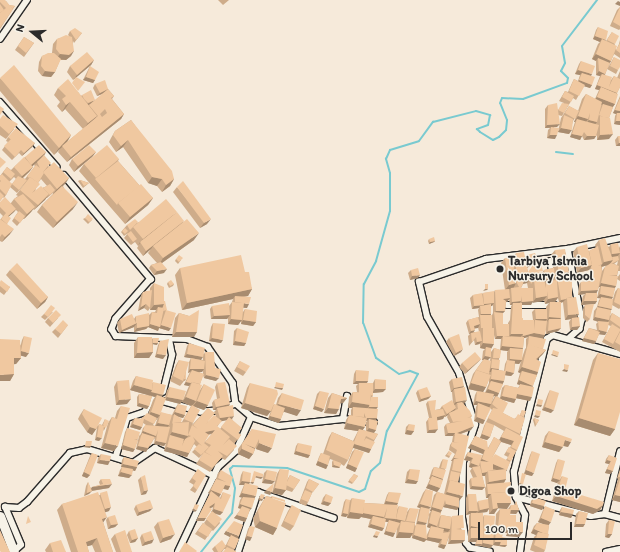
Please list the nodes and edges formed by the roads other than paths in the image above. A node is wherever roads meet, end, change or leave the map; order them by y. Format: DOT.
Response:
graph roads {
  1 [pos="26,0"];
  2 [pos="0,39"];
  3 [pos="0,102"];
  4 [pos="620,238"];
  5 [pos="568,249"];
  6 [pos="551,261"];
  7 [pos="554,284"];
  8 [pos="576,295"];
  9 [pos="583,295"];
  10 [pos="557,296"];
  11 [pos="507,305"];
  12 [pos="570,338"];
  13 [pos="170,339"];
  14 [pos="620,354"];
  15 [pos="347,396"];
  16 [pos="161,401"];
  17 [pos="236,404"];
  18 [pos="251,417"];
  19 [pos="343,419"];
  20 [pos="375,422"];
  21 [pos="620,452"];
  22 [pos="116,456"];
  23 [pos="215,476"];
  24 [pos="516,497"];
  25 [pos="605,514"];
  26 [pos="0,516"];
  27 [pos="334,518"];
  28 [pos="620,518"];
  29 [pos="620,549"];
  30 [pos="14,552"];
  31 [pos="178,552"];
  32 [pos="238,552"];
  33 [pos="490,552"];
  34 [pos="520,552"];
  35 [pos="606,552"];
  1 -- 2 [label="street"];
  3 -- 13 [label="street"];
  4 -- 5 [label="street"];
  5 -- 8 [label="street"];
  5 -- 33 [label="street"];
  6 -- 7 [label="street"];
  8 -- 9 [label="street"];
  8 -- 12 [label="street"];
  10 -- 11 [label="street"];
  12 -- 14 [label="street"];
  12 -- 24 [label="street"];
  13 -- 16 [label="street"];
  13 -- 17 [label="street"];
  15 -- 19 [label="street"];
  16 -- 17 [label="street"];
  16 -- 22 [label="street"];
  17 -- 18 [label="street"];
  18 -- 19 [label="street"];
  18 -- 23 [label="street"];
  19 -- 20 [label="street"];
  21 -- 25 [label="street"];
  22 -- 23 [label="street"];
  22 -- 30 [label="street"];
  23 -- 31 [label="street"];
  24 -- 25 [label="street"];
  24 -- 34 [label="street"];
  25 -- 28 [label="street"];
  26 -- 30 [label="main road"];
  27 -- 32 [label="street"];
  29 -- 35 [label="street"];
}
